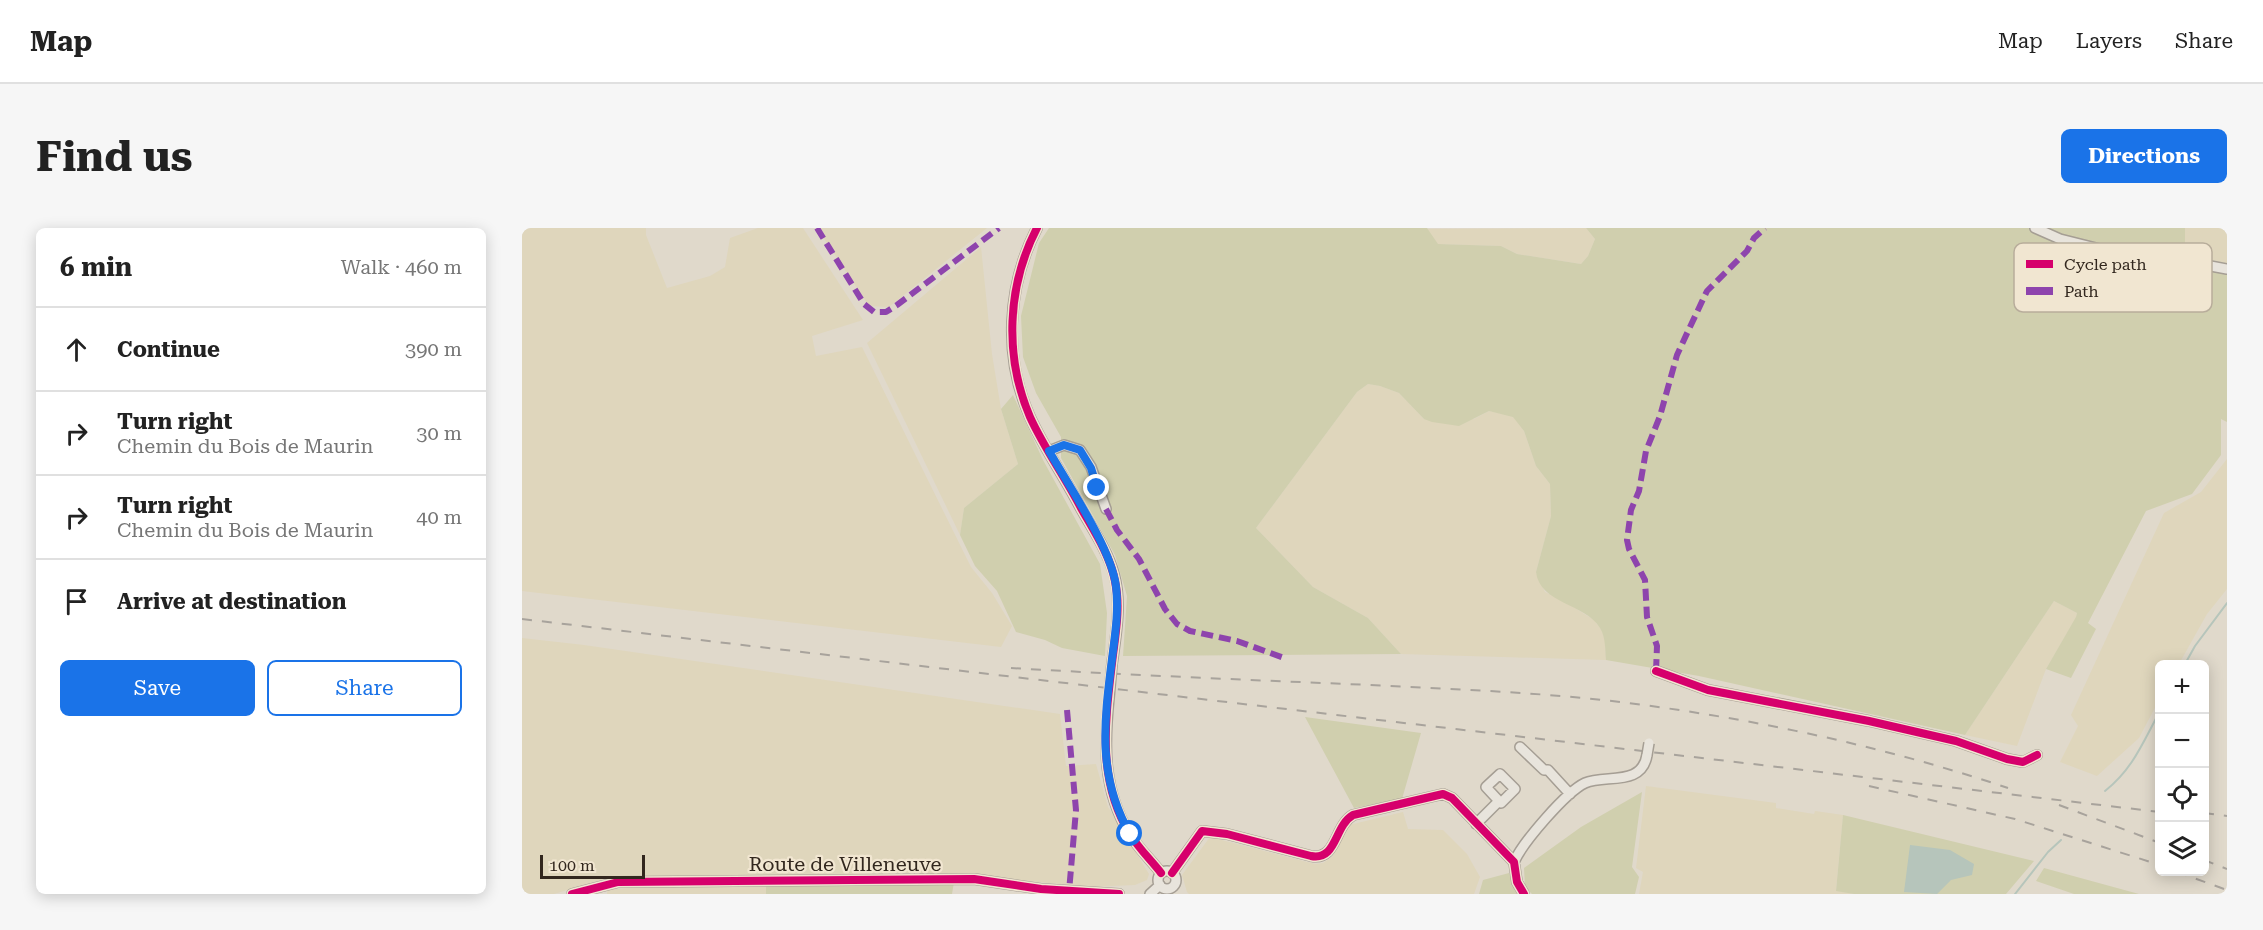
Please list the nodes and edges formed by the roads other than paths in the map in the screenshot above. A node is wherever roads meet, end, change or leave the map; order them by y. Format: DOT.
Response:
graph roads {
  1 [pos="1037,228"];
  2 [pos="2035,228"];
  3 [pos="2077,243"];
  4 [pos="2212,266"];
  5 [pos="2227,269"];
  6 [pos="1049,451"];
  7 [pos="1106,509"];
  8 [pos="1656,671"];
  9 [pos="1649,743"];
  10 [pos="1520,747"];
  11 [pos="2037,755"];
  12 [pos="1570,794"];
  13 [pos="1499,801"];
  14 [pos="1476,824"];
  15 [pos="1514,862"];
  16 [pos="1161,873"];
  17 [pos="1172,873"];
  18 [pos="1160,885"];
  19 [pos="1175,890"];
  20 [pos="1075,893"];
  21 [pos="572,894"];
  22 [pos="1119,894"];
  23 [pos="1150,894"];
  24 [pos="1524,894"];
  1 -- 6 [label="street"];
  2 -- 3 [label="street"];
  4 -- 5 [label="street"];
  6 -- 7 [label="street"];
  6 -- 16 [label="street, bridge"];
  8 -- 11 [label="street"];
  9 -- 12 [label="street, bridge"];
  10 -- 12 [label="street"];
  12 -- 15 [label="street"];
  13 -- 14 [label="street"];
  14 -- 15 [label="street"];
  14 -- 17 [label="street"];
  15 -- 24 [label="street"];
  16 -- 17 [label="street"];
  16 -- 18 [label="street"];
  17 -- 19 [label="street"];
  18 -- 19 [label="street"];
  18 -- 23 [label="street"];
  20 -- 21 [label="street, Route de Villeneuve"];
  20 -- 22 [label="street, Route de Villeneuve"];
}
